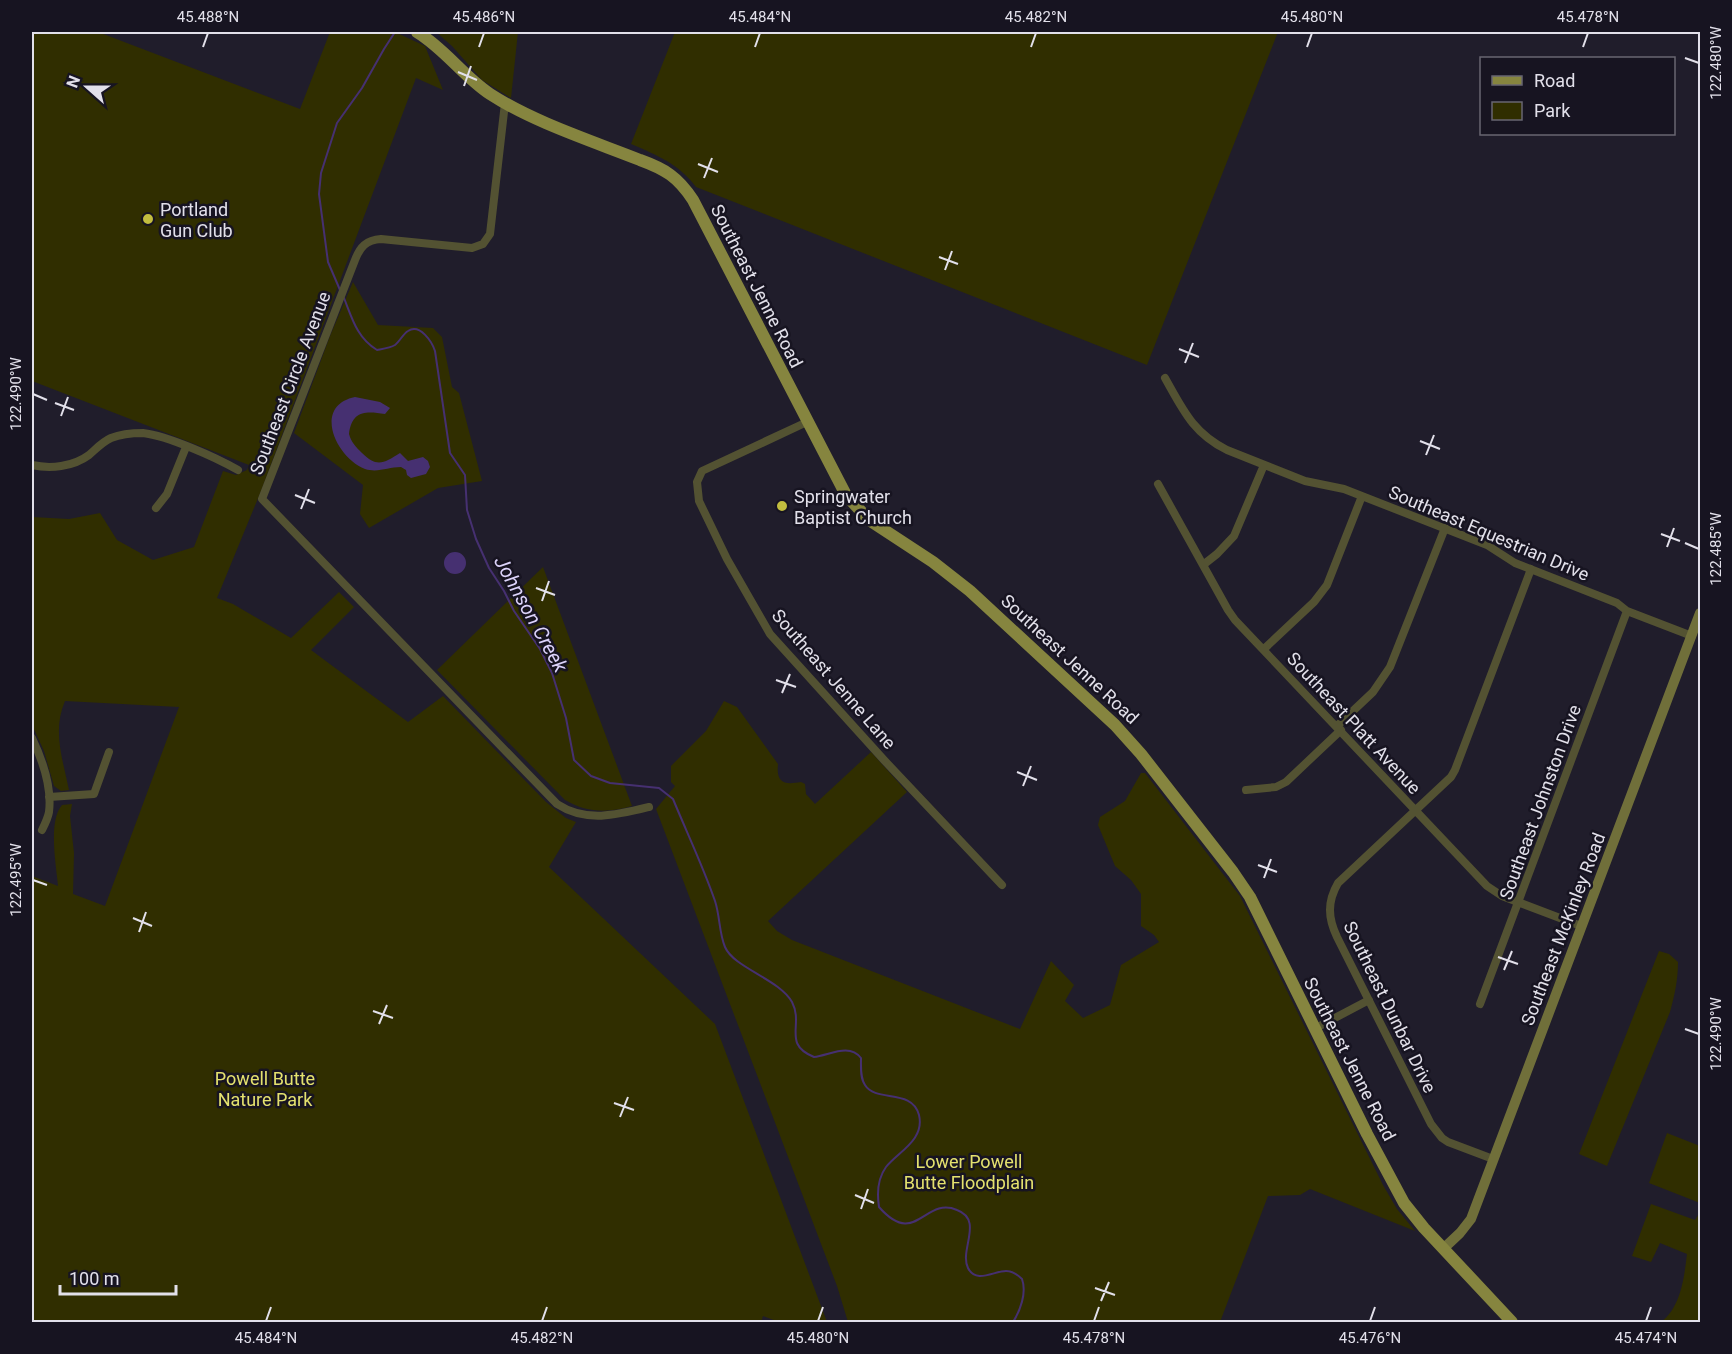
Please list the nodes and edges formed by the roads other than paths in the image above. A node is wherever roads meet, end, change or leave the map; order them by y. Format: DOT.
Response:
graph roads {
  1 [pos="417,32"];
  2 [pos="505,103"];
  3 [pos="1166,378"];
  4 [pos="807,422"];
  5 [pos="186,447"];
  6 [pos="32,465"];
  7 [pos="1264,465"];
  8 [pos="238,470"];
  9 [pos="1158,484"];
  10 [pos="1362,496"];
  11 [pos="156,508"];
  12 [pos="1445,528"];
  13 [pos="1203,565"];
  14 [pos="1531,569"];
  15 [pos="1627,611"];
  16 [pos="1701,613"];
  17 [pos="1692,636"];
  18 [pos="1264,649"];
  19 [pos="1339,728"];
  20 [pos="32,738"];
  21 [pos="109,752"];
  22 [pos="1246,790"];
  23 [pos="49,796"];
  24 [pos="649,807"];
  25 [pos="1416,810"];
  26 [pos="42,830"];
  27 [pos="1002,885"];
  28 [pos="1518,902"];
  29 [pos="1581,926"];
  30 [pos="1369,1000"];
  31 [pos="1480,1004"];
  32 [pos="1314,1029"];
  33 [pos="1493,1159"];
  34 [pos="1443,1248"];
  35 [pos="1512,1323"];
  1 -- 2 [label="main road, Southeast Jenne Road"];
  2 -- 4 [label="main road, Southeast Jenne Road"];
  2 -- 24 [label="street, Southeast Circle Avenue"];
  3 -- 7 [label="street, Southeast Equestrian Drive"];
  4 -- 27 [label="street, Southeast Jenne Lane"];
  4 -- 32 [label="main road, Southeast Jenne Road"];
  5 -- 6 [label="street"];
  5 -- 8 [label="street"];
  5 -- 11 [label="street"];
  7 -- 10 [label="street, Southeast Equestrian Drive"];
  7 -- 13 [label="street"];
  9 -- 13 [label="street, Southeast Platt Avenue"];
  10 -- 12 [label="street, Southeast Equestrian Drive"];
  10 -- 18 [label="street"];
  12 -- 14 [label="street, Southeast Equestrian Drive"];
  12 -- 19 [label="street"];
  13 -- 18 [label="street, Southeast Platt Avenue"];
  14 -- 15 [label="street, Southeast Equestrian Drive"];
  14 -- 25 [label="street, Southeast Dunbar Drive"];
  15 -- 17 [label="street, Southeast Equestrian Drive"];
  15 -- 28 [label="street, Southeast Johnston Drive"];
  16 -- 17 [label="street, Southeast McKinley Road"];
  17 -- 29 [label="street, Southeast McKinley Road"];
  18 -- 19 [label="street, Southeast Platt Avenue"];
  19 -- 22 [label="street"];
  19 -- 25 [label="street, Southeast Platt Avenue"];
  20 -- 23 [label="street"];
  21 -- 23 [label="street"];
  23 -- 26 [label="street"];
  25 -- 28 [label="street, Southeast Platt Avenue"];
  25 -- 30 [label="street, Southeast Dunbar Drive"];
  28 -- 29 [label="street, Southeast Platt Avenue"];
  28 -- 31 [label="street, Southeast Johnston Drive"];
  29 -- 33 [label="street, Southeast McKinley Road"];
  30 -- 32 [label="street"];
  30 -- 33 [label="street, Southeast Dunbar Drive"];
  32 -- 34 [label="main road, Southeast Jenne Road"];
  33 -- 34 [label="street, Southeast McKinley Road"];
  34 -- 35 [label="main road, Southeast Jenne Road"];
}
